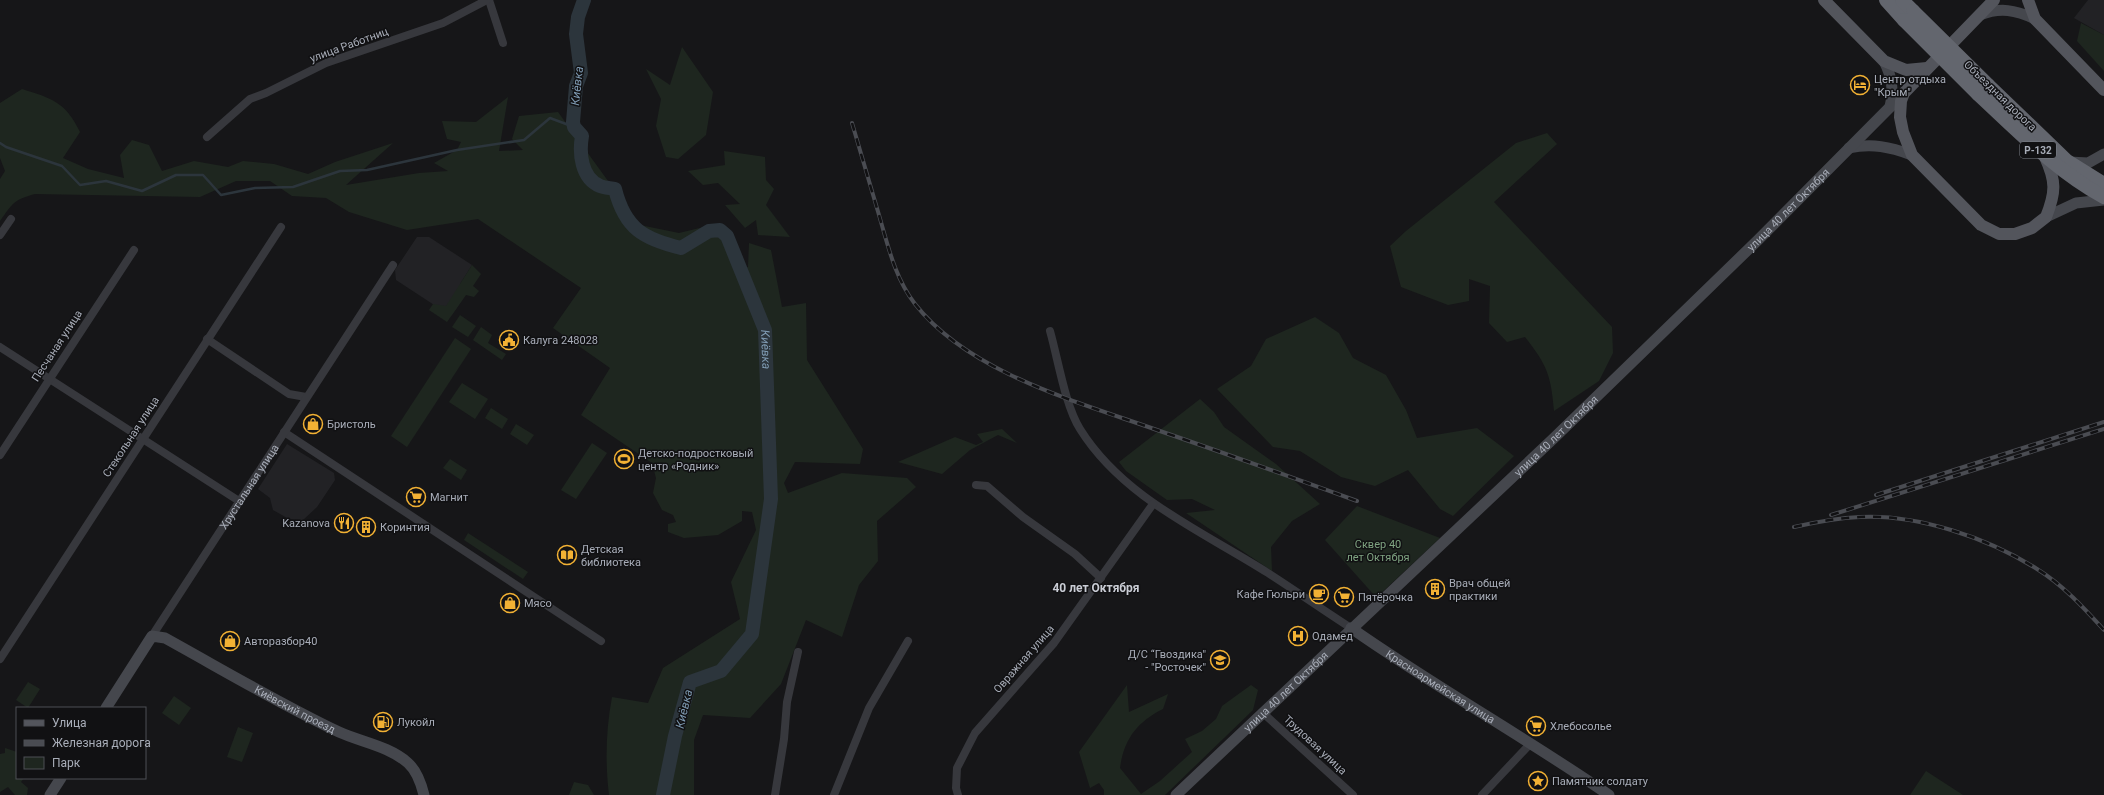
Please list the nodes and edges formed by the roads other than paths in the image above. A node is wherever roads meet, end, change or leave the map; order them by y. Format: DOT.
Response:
graph roads {
  1 [pos="488,0"];
  2 [pos="1824,0"];
  3 [pos="1886,0"];
  4 [pos="1902,0"];
  5 [pos="1985,0"];
  6 [pos="1994,0"];
  7 [pos="2028,0"];
  8 [pos="1908,15"];
  9 [pos="1980,15"];
  10 [pos="2035,19"];
  11 [pos="503,43"];
  12 [pos="1884,61"];
  13 [pos="1927,68"];
  14 [pos="1983,89"];
  15 [pos="2104,90"];
  16 [pos="1904,93"];
  17 [pos="1890,107"];
  18 [pos="207,137"];
  19 [pos="1849,148"];
  20 [pos="2104,154"];
  21 [pos="1912,155"];
  22 [pos="2045,157"];
  23 [pos="2067,161"];
  24 [pos="2104,184"];
  25 [pos="2104,198"];
  26 [pos="2046,217"];
  27 [pos="10,219"];
  28 [pos="281,227"];
  29 [pos="0,235"];
  30 [pos="134,250"];
  31 [pos="393,265"];
  32 [pos="1050,331"];
  33 [pos="208,339"];
  34 [pos="0,347"];
  35 [pos="49,378"];
  36 [pos="306,397"];
  37 [pos="284,432"];
  38 [pos="143,439"];
  39 [pos="0,455"];
  40 [pos="976,485"];
  41 [pos="239,501"];
  42 [pos="1153,504"];
  43 [pos="1101,578"];
  44 [pos="1351,628"];
  45 [pos="152,636"];
  46 [pos="601,641"];
  47 [pos="908,641"];
  48 [pos="798,652"];
  49 [pos="0,659"];
  50 [pos="107,707"];
  51 [pos="1262,712"];
  52 [pos="1530,744"];
  53 [pos="60,779"];
  54 [pos="50,795"];
  55 [pos="424,795"];
  56 [pos="775,795"];
  57 [pos="834,795"];
  58 [pos="958,795"];
  59 [pos="1176,795"];
  60 [pos="1353,795"];
  61 [pos="1482,795"];
  62 [pos="1609,795"];
  1 -- 11 [label="street"];
  1 -- 18 [label="street, улица Работниц"];
  2 -- 12 [label="main road"];
  3 -- 8 [label="highway, Объездная дорога / Р-132"];
  4 -- 8 [label="highway, Объездная дорога / Р-132"];
  5 -- 9 [label="main road"];
  6 -- 9 [label="main road, улица 40 лет Октября"];
  7 -- 10 [label="main road"];
  8 -- 14 [label="highway, Объездная дорога / Р-132, bridge"];
  9 -- 10 [label="main road"];
  9 -- 13 [label="main road, улица 40 лет Октября"];
  10 -- 15 [label="main road"];
  12 -- 13 [label="main road"];
  12 -- 17 [label="main road"];
  13 -- 16 [label="main road, улица 40 лет Октября"];
  14 -- 22 [label="highway, Объездная дорога / Р-132"];
  14 -- 23 [label="highway, Объездная дорога / Р-132"];
  16 -- 17 [label="main road, улица 40 лет Октября"];
  16 -- 21 [label="main road"];
  17 -- 19 [label="main road, улица 40 лет Октября"];
  19 -- 21 [label="main road"];
  19 -- 44 [label="main road, улица 40 лет Октября"];
  20 -- 23 [label="main road"];
  21 -- 26 [label="main road"];
  22 -- 25 [label="highway, Объездная дорога / Р-132"];
  22 -- 26 [label="main road"];
  23 -- 24 [label="highway, Объездная дорога / Р-132"];
  25 -- 26 [label="main road"];
  27 -- 29 [label="street"];
  28 -- 33 [label="street, Стекольная улица"];
  30 -- 35 [label="street, Песчаная улица"];
  31 -- 36 [label="street, Хрустальная улица"];
  32 -- 42 [label="street"];
  33 -- 36 [label="street"];
  33 -- 38 [label="street, Стекольная улица"];
  34 -- 35 [label="street"];
  35 -- 38 [label="street"];
  35 -- 39 [label="street, Песчаная улица"];
  36 -- 37 [label="street, Хрустальная улица"];
  37 -- 41 [label="street, Хрустальная улица"];
  37 -- 46 [label="street"];
  38 -- 41 [label="street"];
  38 -- 49 [label="street, Стекольная улица"];
  40 -- 43 [label="street"];
  41 -- 45 [label="street, Хрустальная улица"];
  42 -- 43 [label="street, Овражная улица"];
  42 -- 44 [label="street"];
  43 -- 58 [label="street, Овражная улица"];
  44 -- 51 [label="main road, улица 40 лет Октября"];
  44 -- 52 [label="main road, Красноармейская улица"];
  45 -- 50 [label="main road, Хрустальная улица"];
  45 -- 55 [label="main road, Киёвский проезд"];
  47 -- 57 [label="street"];
  48 -- 56 [label="street"];
  51 -- 59 [label="main road, улица 40 лет Октября"];
  51 -- 60 [label="street, Трудовая улица"];
  52 -- 61 [label="street"];
  52 -- 62 [label="main road, Красноармейская улица"];
  53 -- 54 [label="main road"];
}
